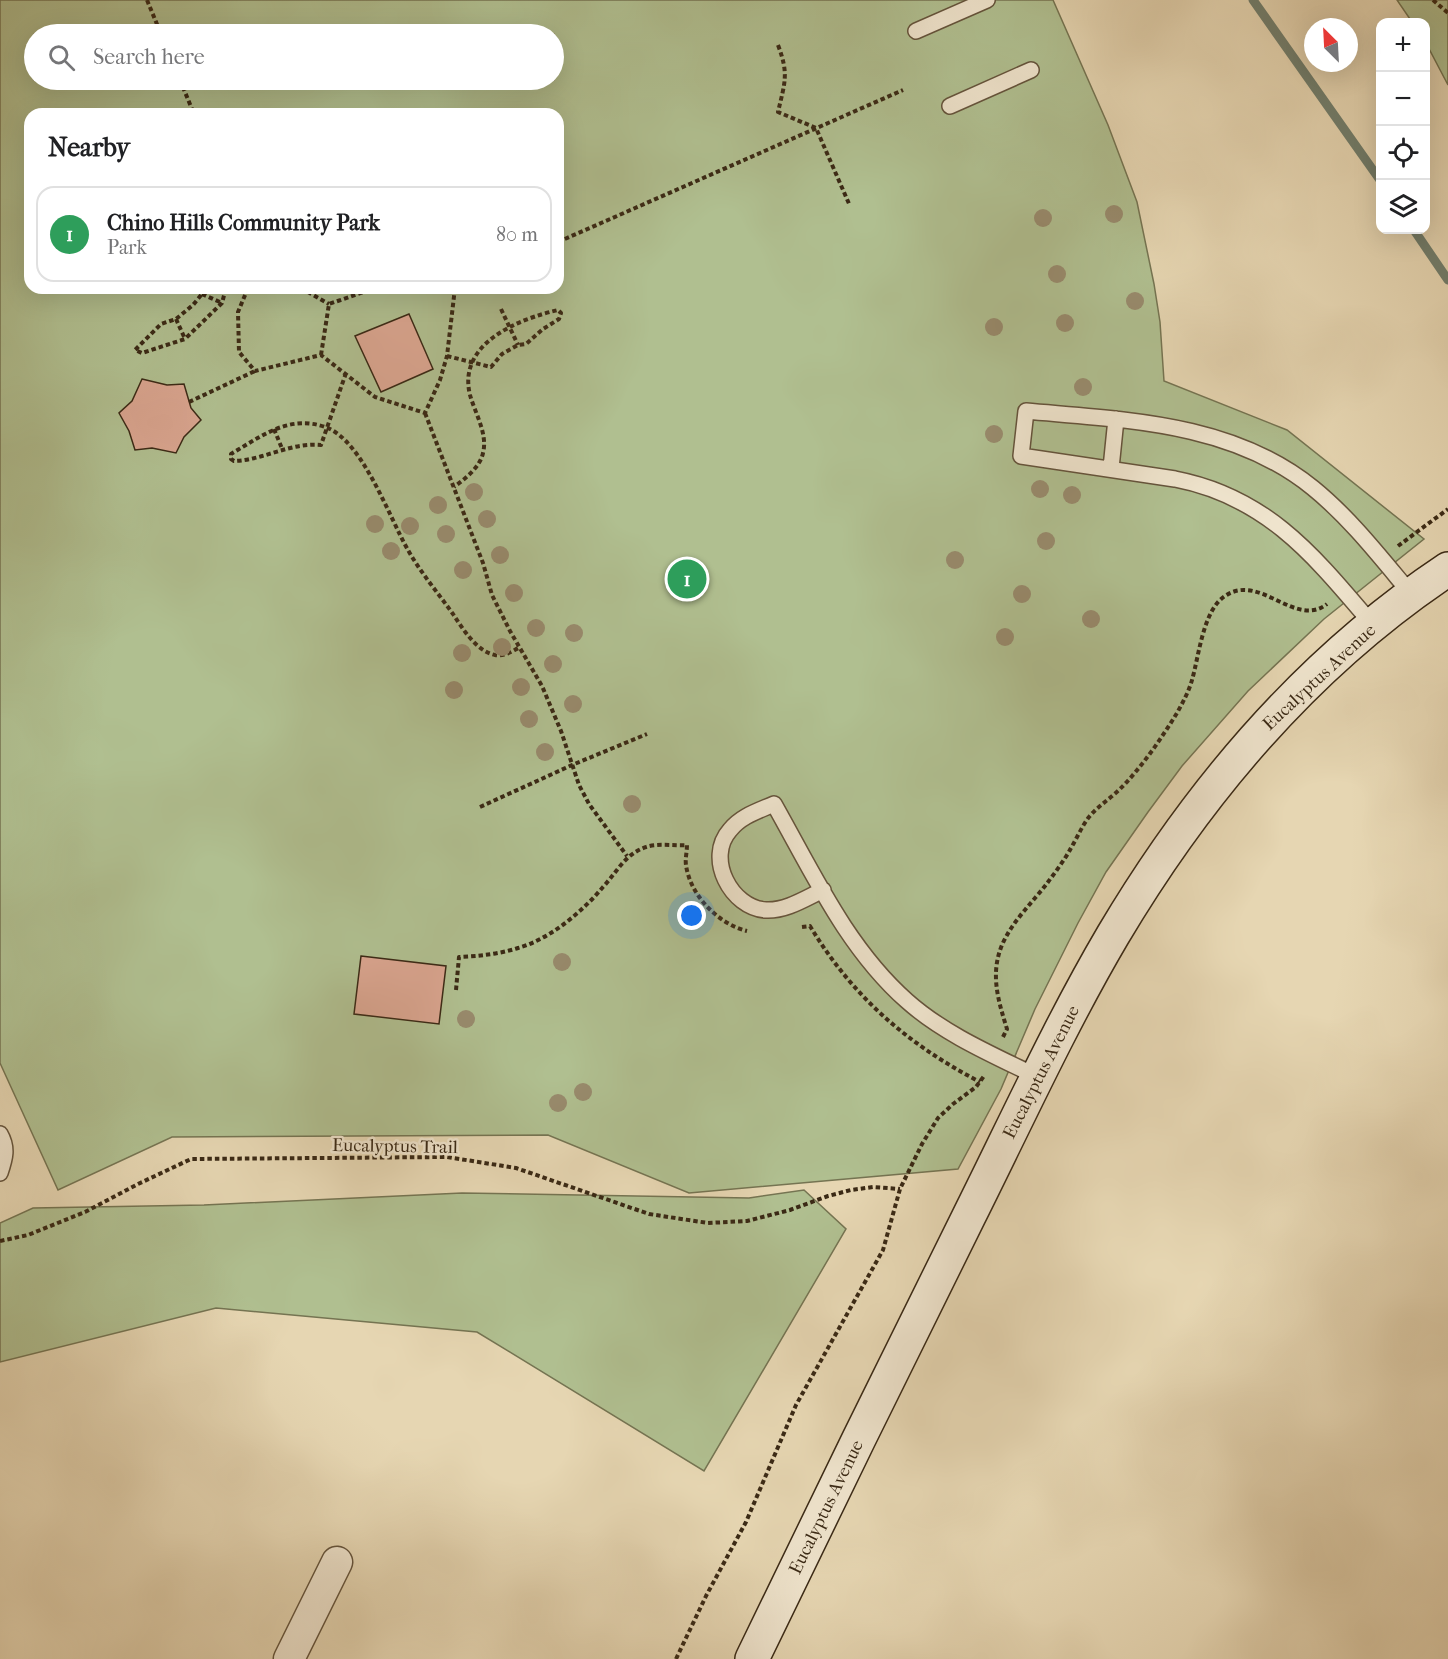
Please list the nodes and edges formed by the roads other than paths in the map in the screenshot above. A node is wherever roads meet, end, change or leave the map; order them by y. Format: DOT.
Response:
graph roads {
  1 [pos="987,0"];
  2 [pos="916,31"];
  3 [pos="1031,70"];
  4 [pos="950,106"];
  5 [pos="1116,419"];
  6 [pos="1111,468"];
  7 [pos="1448,569"];
  8 [pos="1412,595"];
  9 [pos="1373,625"];
  10 [pos="823,890"];
  11 [pos="1038,1077"];
  12 [pos="0,1134"];
  13 [pos="0,1173"];
  14 [pos="337,1562"];
  15 [pos="289,1659"];
  16 [pos="752,1659"];
  1 -- 2 [label="lane"];
  3 -- 4 [label="lane"];
  5 -- 6 [label="lane"];
  5 -- 6 [label="lane"];
  5 -- 8 [label="lane"];
  6 -- 9 [label="lane"];
  7 -- 8 [label="street, Eucalyptus Avenue"];
  8 -- 9 [label="street, Eucalyptus Avenue"];
  9 -- 11 [label="street, Eucalyptus Avenue"];
  10 -- 10 [label="lane"];
  10 -- 11 [label="lane"];
  11 -- 16 [label="street, Eucalyptus Avenue"];
  12 -- 13 [label="lane"];
  14 -- 15 [label="street"];
}
